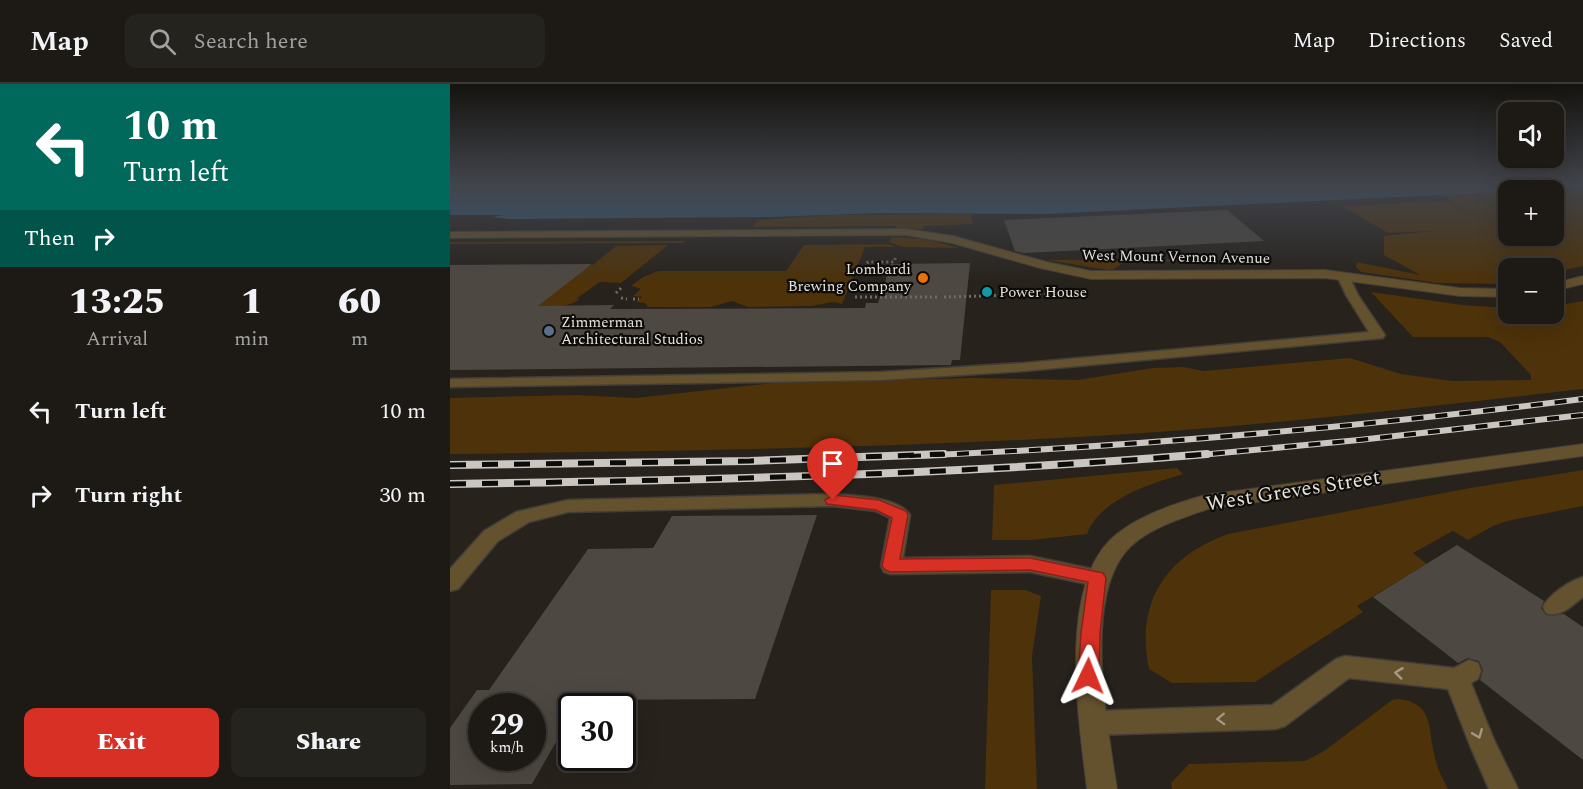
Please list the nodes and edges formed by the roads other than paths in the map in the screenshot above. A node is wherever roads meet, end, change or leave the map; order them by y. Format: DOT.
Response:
graph roads {
  1 [pos="450,235"];
  2 [pos="1343,276"];
  3 [pos="1583,280"];
  4 [pos="1564,285"];
  5 [pos="1498,293"];
  6 [pos="450,383"];
  7 [pos="1583,450"];
  8 [pos="1097,578"];
  9 [pos="450,583"];
  10 [pos="1582,588"];
  11 [pos="1554,607"];
  12 [pos="1094,723"];
  13 [pos="1102,789"];
  14 [pos="1504,789"];
  1 -- 2 [label="street, West Mount Vernon Avenue"];
  2 -- 5 [label="street, West Mount Vernon Avenue"];
  2 -- 6 [label="lane"];
  3 -- 4 [label="street"];
  7 -- 8 [label="street, West Greves Street"];
  8 -- 9 [label="lane"];
  8 -- 12 [label="street, West Greves Street"];
  10 -- 11 [label="lane"];
  12 -- 13 [label="street, West Greves Street"];
  12 -- 14 [label="lane"];
}
